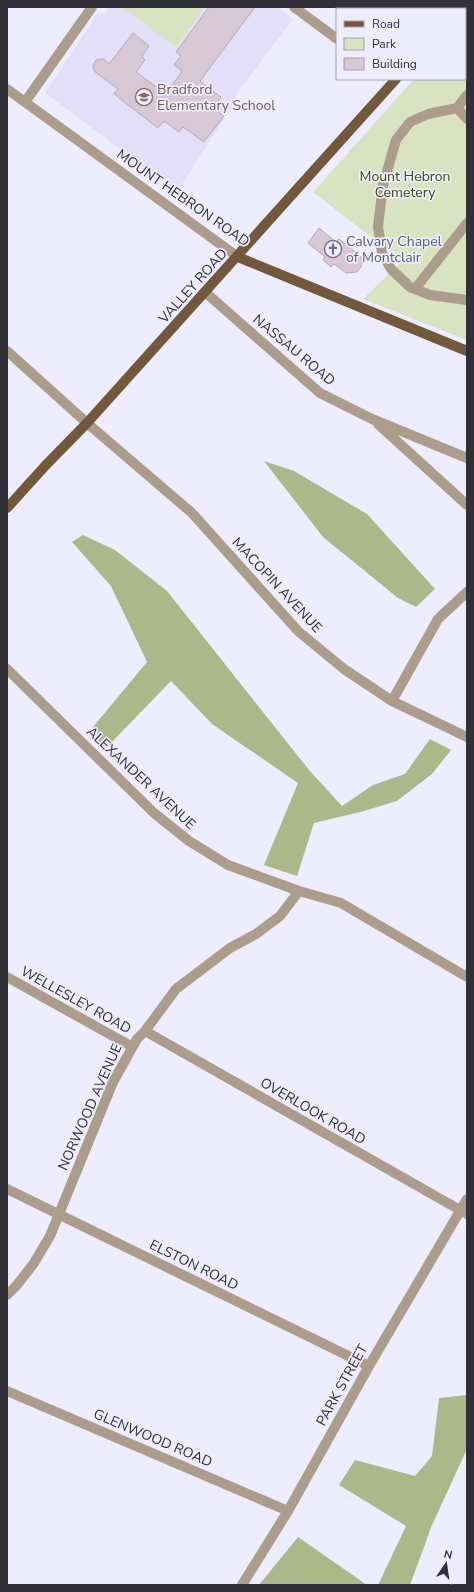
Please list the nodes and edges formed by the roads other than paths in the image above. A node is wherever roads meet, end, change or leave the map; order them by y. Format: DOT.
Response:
graph roads {
  1 [pos="92,7"];
  2 [pos="294,7"];
  3 [pos="336,38"];
  4 [pos="394,80"];
  5 [pos="7,89"];
  6 [pos="467,95"];
  7 [pos="25,102"];
  8 [pos="457,108"];
  9 [pos="467,119"];
  10 [pos="467,223"];
  11 [pos="238,257"];
  12 [pos="415,289"];
  13 [pos="205,292"];
  14 [pos="467,300"];
  15 [pos="7,351"];
  16 [pos="467,352"];
  17 [pos="372,419"];
  18 [pos="87,423"];
  19 [pos="467,458"];
  20 [pos="467,505"];
  21 [pos="7,508"];
  22 [pos="467,592"];
  23 [pos="7,669"];
  24 [pos="392,701"];
  25 [pos="467,737"];
  26 [pos="299,891"];
  27 [pos="467,977"];
  28 [pos="7,978"];
  29 [pos="145,1031"];
  30 [pos="131,1046"];
  31 [pos="7,1189"];
  32 [pos="467,1199"];
  33 [pos="463,1213"];
  34 [pos="58,1215"];
  35 [pos="7,1295"];
  36 [pos="369,1366"];
  37 [pos="7,1391"];
  38 [pos="288,1511"];
  39 [pos="242,1585"];
  1 -- 7 [label="street"];
  2 -- 3 [label="street"];
  4 -- 11 [label="main road, VALLEY ROAD"];
  5 -- 7 [label="street, MOUNT HEBRON ROAD"];
  6 -- 8 [label="street"];
  7 -- 11 [label="street, MOUNT HEBRON ROAD"];
  8 -- 9 [label="street"];
  8 -- 12 [label="street"];
  10 -- 12 [label="street"];
  11 -- 13 [label="main road, VALLEY ROAD"];
  11 -- 16 [label="main road, MOUNT HEBRON ROAD"];
  12 -- 14 [label="street"];
  13 -- 17 [label="street, NASSAU ROAD"];
  13 -- 18 [label="main road, VALLEY ROAD"];
  15 -- 18 [label="street, MACOPIN AVENUE"];
  17 -- 19 [label="street, NASSAU ROAD"];
  17 -- 20 [label="street, NASSAU ROAD"];
  18 -- 21 [label="main road, VALLEY ROAD"];
  18 -- 24 [label="street, MACOPIN AVENUE"];
  22 -- 24 [label="street"];
  23 -- 26 [label="street, ALEXANDER AVENUE"];
  24 -- 25 [label="street, MACOPIN AVENUE"];
  26 -- 27 [label="street, ALEXANDER AVENUE"];
  26 -- 29 [label="street, NORWOOD AVENUE"];
  28 -- 30 [label="street, WELLESLEY ROAD"];
  29 -- 30 [label="street, NORWOOD AVENUE"];
  29 -- 33 [label="street, OVERLOOK ROAD"];
  30 -- 34 [label="street, NORWOOD AVENUE"];
  31 -- 34 [label="street, ELSTON ROAD"];
  32 -- 33 [label="street, PARK STREET"];
  33 -- 36 [label="street, PARK STREET"];
  34 -- 35 [label="street, NORWOOD AVENUE"];
  34 -- 36 [label="street, ELSTON ROAD"];
  36 -- 38 [label="street, PARK STREET"];
  37 -- 38 [label="street, GLENWOOD ROAD"];
  38 -- 39 [label="street, PARK STREET"];
}
